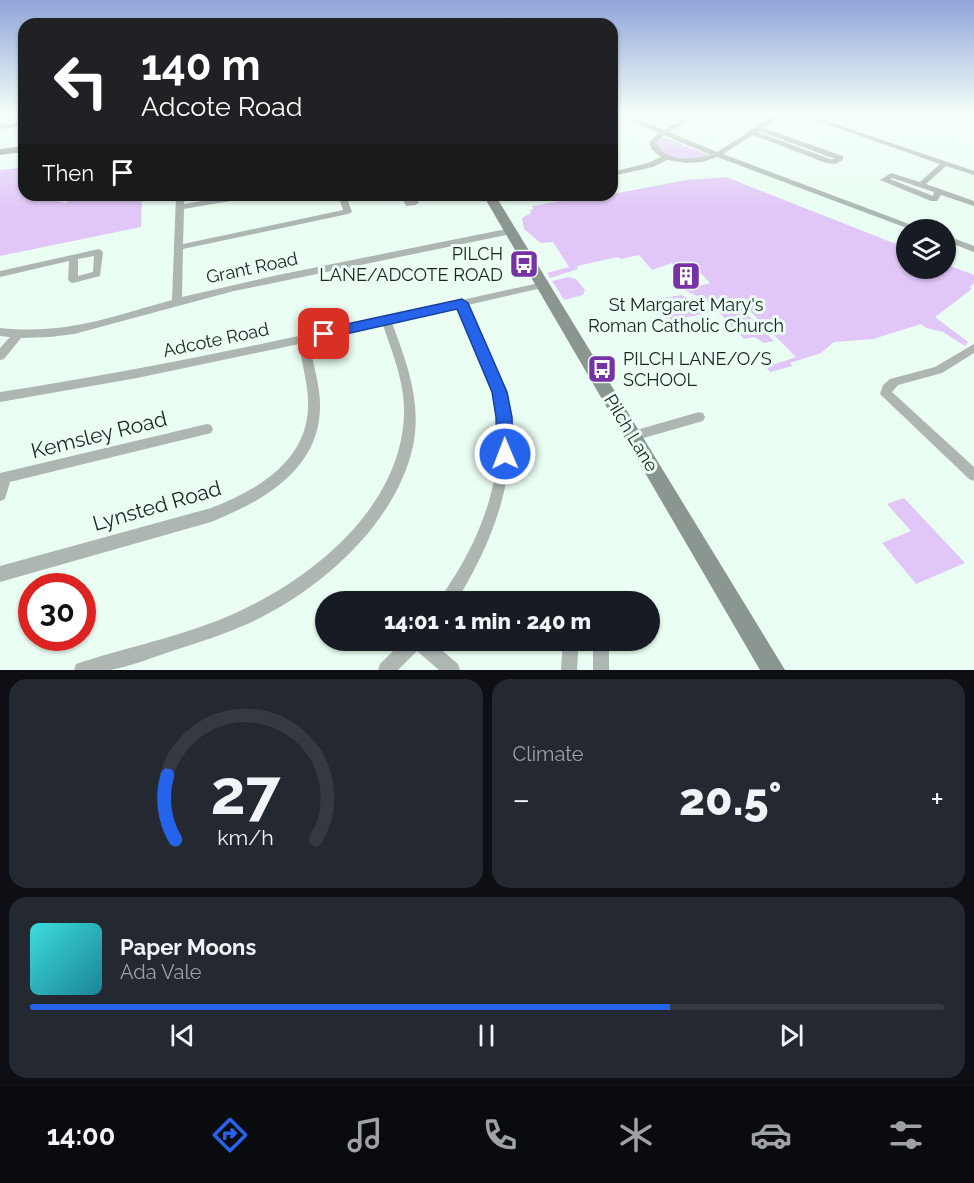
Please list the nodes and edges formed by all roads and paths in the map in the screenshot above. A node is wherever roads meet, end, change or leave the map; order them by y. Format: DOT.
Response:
graph roads {
  1 [pos="654,145"];
  2 [pos="695,145"];
  3 [pos="732,145"];
  4 [pos="786,145"];
  5 [pos="805,145"];
  6 [pos="893,145"];
  7 [pos="18,150"];
  8 [pos="0,152"];
  9 [pos="718,155"];
  10 [pos="667,157"];
  11 [pos="945,163"];
  12 [pos="618,173"];
  13 [pos="974,173"];
  14 [pos="922,184"];
  15 [pos="938,191"];
  16 [pos="180,201"];
  17 [pos="217,201"];
  18 [pos="344,201"];
  19 [pos="408,201"];
  20 [pos="494,201"];
  21 [pos="415,203"];
  22 [pos="974,204"];
  23 [pos="181,207"];
  24 [pos="896,221"];
  25 [pos="511,231"];
  26 [pos="956,242"];
  27 [pos="179,247"];
  28 [pos="971,248"];
  29 [pos="74,257"];
  30 [pos="0,273"];
  31 [pos="543,285"];
  32 [pos="177,301"];
  33 [pos="462,303"];
  34 [pos="386,320"];
  35 [pos="0,332"];
  36 [pos="18,334"];
  37 [pos="303,339"];
  38 [pos="974,348"];
  39 [pos="0,356"];
  40 [pos="0,397"];
  41 [pos="699,417"];
  42 [pos="207,429"];
  43 [pos="633,436"];
  44 [pos="974,474"];
  45 [pos="3,478"];
  46 [pos="0,495"];
  47 [pos="0,574"];
  48 [pos="454,591"];
  49 [pos="406,651"];
  50 [pos="430,651"];
  51 [pos="570,651"];
  52 [pos="601,651"];
  53 [pos="82,670"];
  54 [pos="386,670"];
  55 [pos="452,670"];
  56 [pos="569,670"];
  57 [pos="601,670"];
  58 [pos="773,670"];
  1 -- 10 [label="street"];
  2 -- 9 [label="street"];
  3 -- 9 [label="street"];
  4 -- 5 [label="street"];
  6 -- 11 [label="street"];
  7 -- 8 [label="street"];
  9 -- 10 [label="street"];
  9 -- 24 [label="street"];
  10 -- 12 [label="street"];
  11 -- 13 [label="street"];
  11 -- 14 [label="street"];
  14 -- 15 [label="street"];
  14 -- 15 [label="street"];
  15 -- 22 [label="street"];
  16 -- 23 [label="street"];
  17 -- 23 [label="street"];
  18 -- 27 [label="street"];
  19 -- 21 [label="street"];
  20 -- 25 [label="street, Pilch Lane"];
  23 -- 27 [label="street"];
  25 -- 31 [label="street, Pilch Lane"];
  25 -- 32 [label="street, Grant Road"];
  26 -- 28 [label="street"];
  27 -- 32 [label="street"];
  29 -- 30 [label="street"];
  31 -- 33 [label="street, Adcote Road"];
  31 -- 43 [label="street, Pilch Lane"];
  32 -- 36 [label="street, Grant Road"];
  33 -- 34 [label="street, Adcote Road"];
  33 -- 48 [label="street"];
  34 -- 37 [label="street, Adcote Road"];
  34 -- 53 [label="street"];
  35 -- 36 [label="street, Grant Road"];
  36 -- 39 [label="street"];
  37 -- 40 [label="street, Adcote Road"];
  37 -- 47 [label="street, Lynsted Road"];
  38 -- 44 [label="street"];
  41 -- 43 [label="street"];
  42 -- 45 [label="street, Kemsley Road"];
  43 -- 58 [label="street, Pilch Lane"];
  45 -- 46 [label="street"];
  49 -- 54 [label="street"];
  50 -- 55 [label="street"];
  51 -- 56 [label="street"];
  52 -- 57 [label="street"];
}
